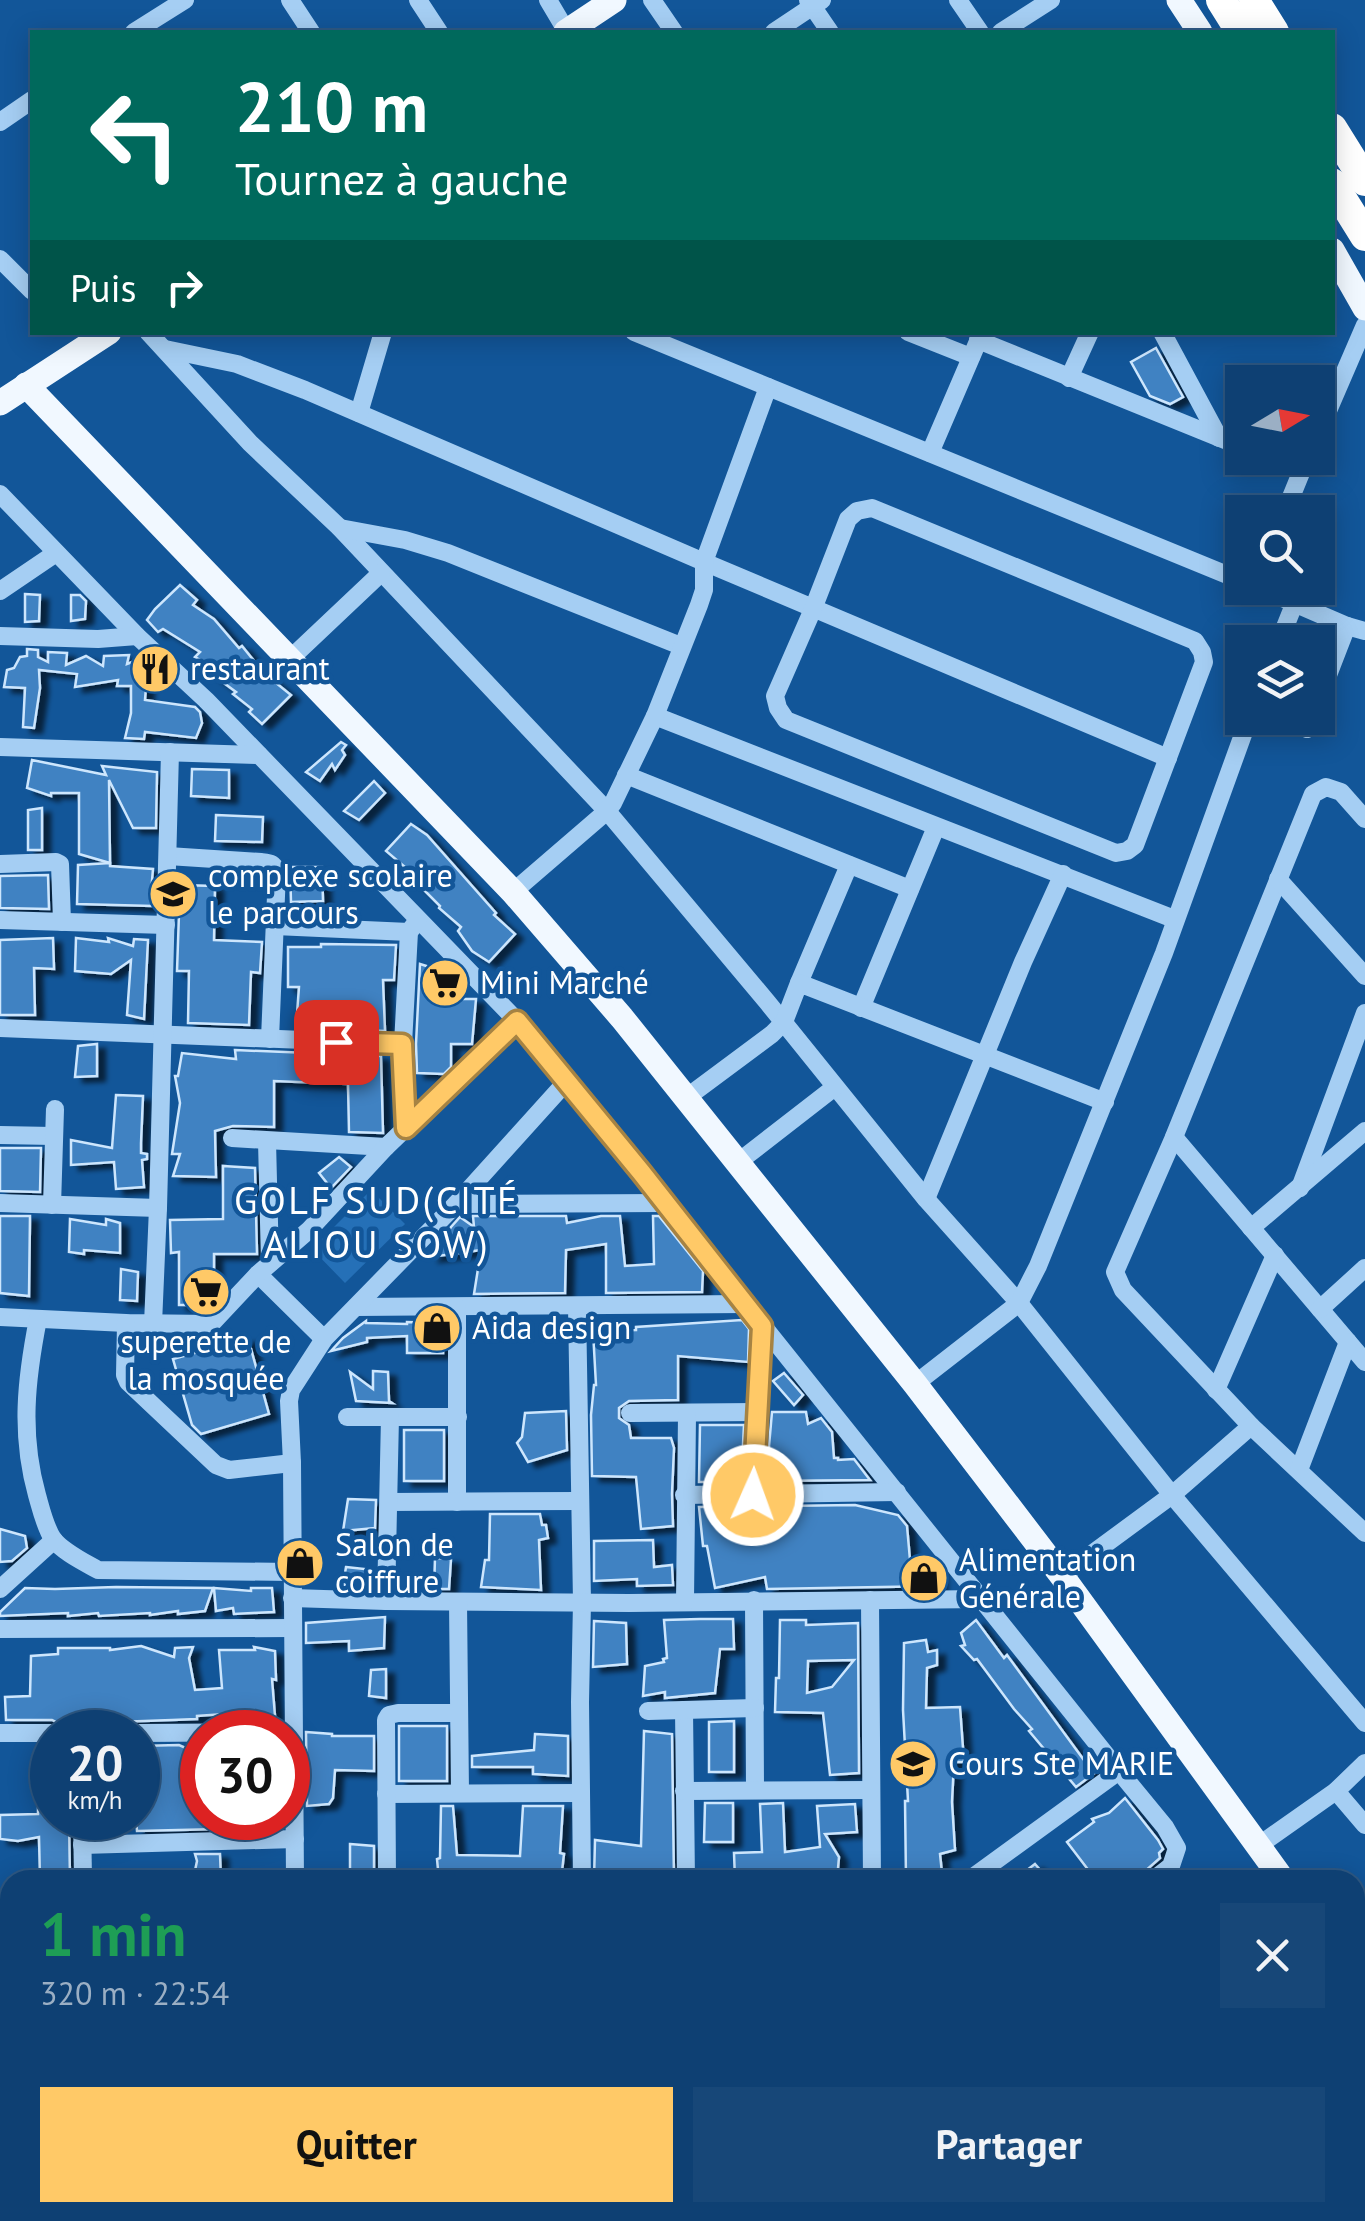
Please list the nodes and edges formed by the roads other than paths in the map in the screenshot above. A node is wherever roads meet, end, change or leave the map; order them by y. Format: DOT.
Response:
graph roads {
  1 [pos="186,0"];
  2 [pos="290,0"];
  3 [pos="418,0"];
  4 [pos="548,0"];
  5 [pos="614,0"];
  6 [pos="652,0"];
  7 [pos="958,0"];
  8 [pos="1051,0"];
  9 [pos="1180,0"];
  10 [pos="1222,0"];
  11 [pos="1254,0"];
  12 [pos="814,2"];
  13 [pos="137,30"];
  14 [pos="310,30"];
  15 [pos="438,30"];
  16 [pos="565,30"];
  17 [pos="569,30"];
  18 [pos="673,30"];
  19 [pos="777,30"];
  20 [pos="829,30"];
  21 [pos="979,30"];
  22 [pos="1003,30"];
  23 [pos="1199,30"];
  24 [pos="1240,30"];
  25 [pos="1273,30"];
  26 [pos="30,101"];
  27 [pos="0,122"];
  28 [pos="1335,133"];
  29 [pos="1365,181"];
  30 [pos="1335,188"];
  31 [pos="1365,236"];
  32 [pos="1335,255"];
  33 [pos="0,259"];
  34 [pos="30,289"];
  35 [pos="1365,308"];
  36 [pos="1365,325"];
  37 [pos="151,335"];
  38 [pos="382,335"];
  39 [pos="641,335"];
  40 [pos="927,335"];
  41 [pos="1089,335"];
  42 [pos="1172,336"];
  43 [pos="90,337"];
  44 [pos="977,343"];
  45 [pos="165,349"];
  46 [pos="1068,378"];
  47 [pos="26,386"];
  48 [pos="768,387"];
  49 [pos="1335,395"];
  50 [pos="0,403"];
  51 [pos="359,413"];
  52 [pos="1219,438"];
  53 [pos="1225,440"];
  54 [pos="930,453"];
  55 [pos="0,494"];
  56 [pos="340,528"];
  57 [pos="56,553"];
  58 [pos="704,562"];
  59 [pos="380,573"];
  60 [pos="1225,574"];
  61 [pos="0,592"];
  62 [pos="1302,605"];
  63 [pos="814,608"];
  64 [pos="1356,628"];
  65 [pos="0,636"];
  66 [pos="137,636"];
  67 [pos="681,646"];
  68 [pos="290,660"];
  69 [pos="1335,668"];
  70 [pos="655,716"];
  71 [pos="1243,735"];
  72 [pos="0,747"];
  73 [pos="170,752"];
  74 [pos="259,755"];
  75 [pos="1168,758"];
  76 [pos="626,775"];
  77 [pos="607,811"];
  78 [pos="1365,818"];
  79 [pos="936,827"];
  80 [pos="168,856"];
  81 [pos="0,864"];
  82 [pos="848,864"];
  83 [pos="1063,874"];
  84 [pos="1278,879"];
  85 [pos="910,889"];
  86 [pos="512,892"];
  87 [pos="1174,919"];
  88 [pos="0,920"];
  89 [pos="62,922"];
  90 [pos="166,925"];
  91 [pos="275,926"];
  92 [pos="414,926"];
  93 [pos="1365,976"];
  94 [pos="799,983"];
  95 [pos="861,1008"];
  96 [pos="1365,1013"];
  97 [pos="517,1021"];
  98 [pos="784,1022"];
  99 [pos="0,1028"];
  100 [pos="163,1035"];
  101 [pos="270,1038"];
  102 [pos="402,1044"];
  103 [pos="985,1055"];
  104 [pos="567,1080"];
  105 [pos="835,1087"];
  106 [pos="686,1098"];
  107 [pos="1106,1102"];
  108 [pos="55,1109"];
  109 [pos="406,1128"];
  110 [pos="1365,1132"];
  111 [pos="0,1136"];
  112 [pos="54,1136"];
  113 [pos="1174,1136"];
  114 [pos="232,1138"];
  115 [pos="268,1142"];
  116 [pos="386,1147"];
  117 [pos="738,1163"];
  118 [pos="1300,1188"];
  119 [pos="926,1198"];
  120 [pos="0,1203"];
  121 [pos="666,1203"];
  122 [pos="456,1204"];
  123 [pos="52,1205"];
  124 [pos="158,1208"];
  125 [pos="1252,1228"];
  126 [pos="1275,1255"];
  127 [pos="264,1268"];
  128 [pos="1365,1268"];
  129 [pos="1018,1303"];
  130 [pos="746,1304"];
  131 [pos="577,1306"];
  132 [pos="356,1308"];
  133 [pos="457,1308"];
  134 [pos="1320,1308"];
  135 [pos="0,1317"];
  136 [pos="38,1319"];
  137 [pos="126,1323"];
  138 [pos="153,1324"];
  139 [pos="762,1326"];
  140 [pos="324,1339"];
  141 [pos="1348,1342"];
  142 [pos="1365,1362"];
  143 [pos="916,1384"];
  144 [pos="1216,1390"];
  145 [pos="756,1412"];
  146 [pos="630,1413"];
  147 [pos="687,1414"];
  148 [pos="347,1417"];
  149 [pos="458,1417"];
  150 [pos="390,1418"];
  151 [pos="1251,1426"];
  152 [pos="292,1463"];
  153 [pos="1299,1470"];
  154 [pos="897,1492"];
  155 [pos="753,1495"];
  156 [pos="1172,1495"];
  157 [pos="684,1496"];
  158 [pos="579,1501"];
  159 [pos="389,1502"];
  160 [pos="457,1502"];
  161 [pos="1365,1533"];
  162 [pos="54,1540"];
  163 [pos="292,1572"];
  164 [pos="1062,1576"];
  165 [pos="0,1590"];
  166 [pos="292,1598"];
  167 [pos="982,1599"];
  168 [pos="754,1600"];
  169 [pos="870,1600"];
  170 [pos="386,1601"];
  171 [pos="458,1602"];
  172 [pos="582,1602"];
  173 [pos="685,1602"];
  174 [pos="292,1628"];
  175 [pos="0,1629"];
  176 [pos="756,1708"];
  177 [pos="293,1710"];
  178 [pos="684,1710"];
  179 [pos="648,1711"];
  180 [pos="460,1714"];
  181 [pos="1365,1723"];
  182 [pos="0,1733"];
  183 [pos="30,1733"];
  184 [pos="1365,1764"];
  185 [pos="1118,1771"];
  186 [pos="755,1788"];
  187 [pos="871,1790"];
  188 [pos="684,1791"];
  189 [pos="581,1792"];
  190 [pos="1336,1792"];
  191 [pos="460,1793"];
  192 [pos="386,1794"];
  193 [pos="1365,1825"];
  194 [pos="82,1840"];
  195 [pos="252,1840"];
  196 [pos="295,1840"];
  197 [pos="82,1844"];
  198 [pos="1258,1846"];
  199 [pos="82,1870"];
  200 [pos="295,1870"];
  201 [pos="387,1870"];
  202 [pos="582,1870"];
  203 [pos="686,1870"];
  204 [pos="872,1870"];
  205 [pos="984,1870"];
  206 [pos="1166,1870"];
  207 [pos="1275,1870"];
  1 -- 13 [label="street"];
  2 -- 14 [label="street"];
  3 -- 15 [label="street"];
  4 -- 16 [label="street"];
  5 -- 17 [label="main road"];
  6 -- 18 [label="street"];
  7 -- 21 [label="street"];
  8 -- 22 [label="street"];
  9 -- 23 [label="main road"];
  10 -- 24 [label="highway"];
  11 -- 25 [label="highway"];
  12 -- 19 [label="street"];
  12 -- 20 [label="street"];
  26 -- 27 [label="street"];
  28 -- 29 [label="highway"];
  30 -- 31 [label="highway"];
  32 -- 35 [label="main road"];
  33 -- 34 [label="street"];
  36 -- 49 [label="street"];
  37 -- 45 [label="street"];
  38 -- 51 [label="street"];
  39 -- 48 [label="street"];
  40 -- 44 [label="street"];
  41 -- 46 [label="street"];
  42 -- 52 [label="street"];
  43 -- 47 [label="main road"];
  44 -- 46 [label="street"];
  44 -- 54 [label="street"];
  45 -- 51 [label="street"];
  45 -- 56 [label="street"];
  46 -- 52 [label="street"];
  47 -- 50 [label="main road"];
  47 -- 68 [label="main road"];
  48 -- 54 [label="street"];
  48 -- 58 [label="street"];
  51 -- 58 [label="street"];
  52 -- 53 [label="street"];
  54 -- 60 [label="street"];
  55 -- 57 [label="street"];
  56 -- 59 [label="street"];
  56 -- 67 [label="street"];
  57 -- 61 [label="street"];
  57 -- 66 [label="street"];
  58 -- 63 [label="street"];
  58 -- 67 [label="street"];
  59 -- 68 [label="street"];
  59 -- 77 [label="street"];
  62 -- 64 [label="street"];
  63 -- 75 [label="street"];
  63 -- 75 [label="street"];
  63 -- 75 [label="street"];
  64 -- 69 [label="street"];
  65 -- 66 [label="street"];
  66 -- 74 [label="street"];
  67 -- 70 [label="street"];
  68 -- 86 [label="main road"];
  70 -- 76 [label="street"];
  70 -- 79 [label="street"];
  71 -- 87 [label="street"];
  72 -- 73 [label="street"];
  73 -- 74 [label="street"];
  73 -- 80 [label="street"];
  74 -- 92 [label="street"];
  76 -- 77 [label="street"];
  76 -- 82 [label="street"];
  77 -- 86 [label="street"];
  77 -- 98 [label="street"];
  78 -- 84 [label="street"];
  79 -- 83 [label="street"];
  79 -- 85 [label="street"];
  80 -- 90 [label="street"];
  80 -- 91 [label="street"];
  81 -- 89 [label="street"];
  82 -- 85 [label="street"];
  82 -- 94 [label="street"];
  83 -- 87 [label="street"];
  83 -- 103 [label="street"];
  84 -- 93 [label="street"];
  84 -- 113 [label="street"];
  85 -- 95 [label="street"];
  86 -- 106 [label="main road"];
  87 -- 107 [label="street"];
  88 -- 89 [label="street"];
  89 -- 90 [label="street"];
  90 -- 100 [label="street"];
  91 -- 92 [label="street"];
  91 -- 101 [label="street"];
  92 -- 97 [label="street"];
  92 -- 102 [label="street"];
  94 -- 95 [label="street"];
  94 -- 98 [label="street"];
  95 -- 103 [label="street"];
  96 -- 118 [label="street"];
  97 -- 104 [label="street"];
  97 -- 109 [label="street"];
  98 -- 105 [label="street"];
  98 -- 106 [label="street"];
  99 -- 100 [label="street"];
  100 -- 101 [label="street"];
  100 -- 124 [label="street"];
  101 -- 102 [label="street"];
  102 -- 109 [label="street"];
  103 -- 107 [label="street"];
  103 -- 119 [label="street"];
  104 -- 121 [label="street"];
  104 -- 122 [label="street"];
  105 -- 117 [label="street"];
  105 -- 119 [label="street"];
  106 -- 117 [label="main road"];
  107 -- 129 [label="street"];
  108 -- 112 [label="street"];
  109 -- 116 [label="street"];
  110 -- 118 [label="street"];
  111 -- 112 [label="street"];
  112 -- 123 [label="street"];
  113 -- 125 [label="street"];
  113 -- 144 [label="street"];
  114 -- 115 [label="street"];
  115 -- 116 [label="street"];
  115 -- 127 [label="street"];
  116 -- 127 [label="street"];
  117 -- 143 [label="main road"];
  118 -- 125 [label="street"];
  119 -- 129 [label="street"];
  120 -- 123 [label="street"];
  121 -- 122 [label="street"];
  121 -- 130 [label="street"];
  122 -- 132 [label="street"];
  123 -- 124 [label="street"];
  124 -- 138 [label="street"];
  125 -- 126 [label="street"];
  126 -- 134 [label="street"];
  126 -- 144 [label="street"];
  127 -- 138 [label="street"];
  127 -- 140 [label="street"];
  128 -- 134 [label="street"];
  129 -- 143 [label="street"];
  129 -- 156 [label="street"];
  130 -- 131 [label="street"];
  130 -- 139 [label="street"];
  131 -- 133 [label="street"];
  131 -- 158 [label="street"];
  132 -- 133 [label="street"];
  132 -- 140 [label="street"];
  133 -- 149 [label="street"];
  134 -- 141 [label="street"];
  135 -- 136 [label="street"];
  136 -- 137 [label="street"];
  136 -- 162 [label="street"];
  137 -- 138 [label="street"];
  137 -- 152 [label="street"];
  139 -- 145 [label="street"];
  139 -- 154 [label="street"];
  140 -- 152 [label="street"];
  141 -- 142 [label="street"];
  141 -- 153 [label="street"];
  143 -- 164 [label="main road"];
  144 -- 151 [label="street"];
  145 -- 147 [label="street"];
  145 -- 155 [label="street"];
  146 -- 147 [label="street"];
  147 -- 157 [label="street"];
  148 -- 150 [label="street"];
  149 -- 150 [label="street"];
  149 -- 160 [label="street"];
  150 -- 159 [label="street"];
  151 -- 153 [label="street"];
  151 -- 156 [label="street"];
  152 -- 163 [label="street"];
  153 -- 161 [label="street"];
  154 -- 155 [label="street"];
  154 -- 167 [label="street"];
  155 -- 157 [label="street"];
  156 -- 164 [label="street"];
  156 -- 181 [label="street"];
  157 -- 173 [label="street"];
  158 -- 160 [label="street"];
  158 -- 172 [label="street"];
  159 -- 160 [label="street"];
  159 -- 170 [label="street"];
  162 -- 163 [label="street"];
  162 -- 165 [label="street"];
  163 -- 166 [label="street"];
  164 -- 198 [label="main road"];
  166 -- 170 [label="street"];
  166 -- 174 [label="street"];
  167 -- 169 [label="street"];
  167 -- 185 [label="street"];
  168 -- 169 [label="street"];
  168 -- 173 [label="street"];
  168 -- 176 [label="street"];
  169 -- 187 [label="street"];
  170 -- 171 [label="street"];
  171 -- 172 [label="street"];
  171 -- 180 [label="street"];
  172 -- 173 [label="street"];
  172 -- 189 [label="street"];
  174 -- 175 [label="street"];
  174 -- 177 [label="street"];
  176 -- 178 [label="street"];
  176 -- 186 [label="street"];
  178 -- 179 [label="street"];
  178 -- 188 [label="street"];
  180 -- 191 [label="street"];
  180 -- 192 [label="street"];
  182 -- 183 [label="street"];
  184 -- 190 [label="street"];
  185 -- 205 [label="street"];
  185 -- 206 [label="street"];
  186 -- 187 [label="street"];
  186 -- 188 [label="street"];
  187 -- 204 [label="street"];
  188 -- 203 [label="street"];
  189 -- 191 [label="street"];
  189 -- 202 [label="street"];
  190 -- 193 [label="street"];
  190 -- 198 [label="street"];
  191 -- 192 [label="street"];
  192 -- 201 [label="street"];
  194 -- 197 [label="street"];
  195 -- 197 [label="street"];
  196 -- 200 [label="street"];
  197 -- 199 [label="street"];
  198 -- 207 [label="main road"];
}
